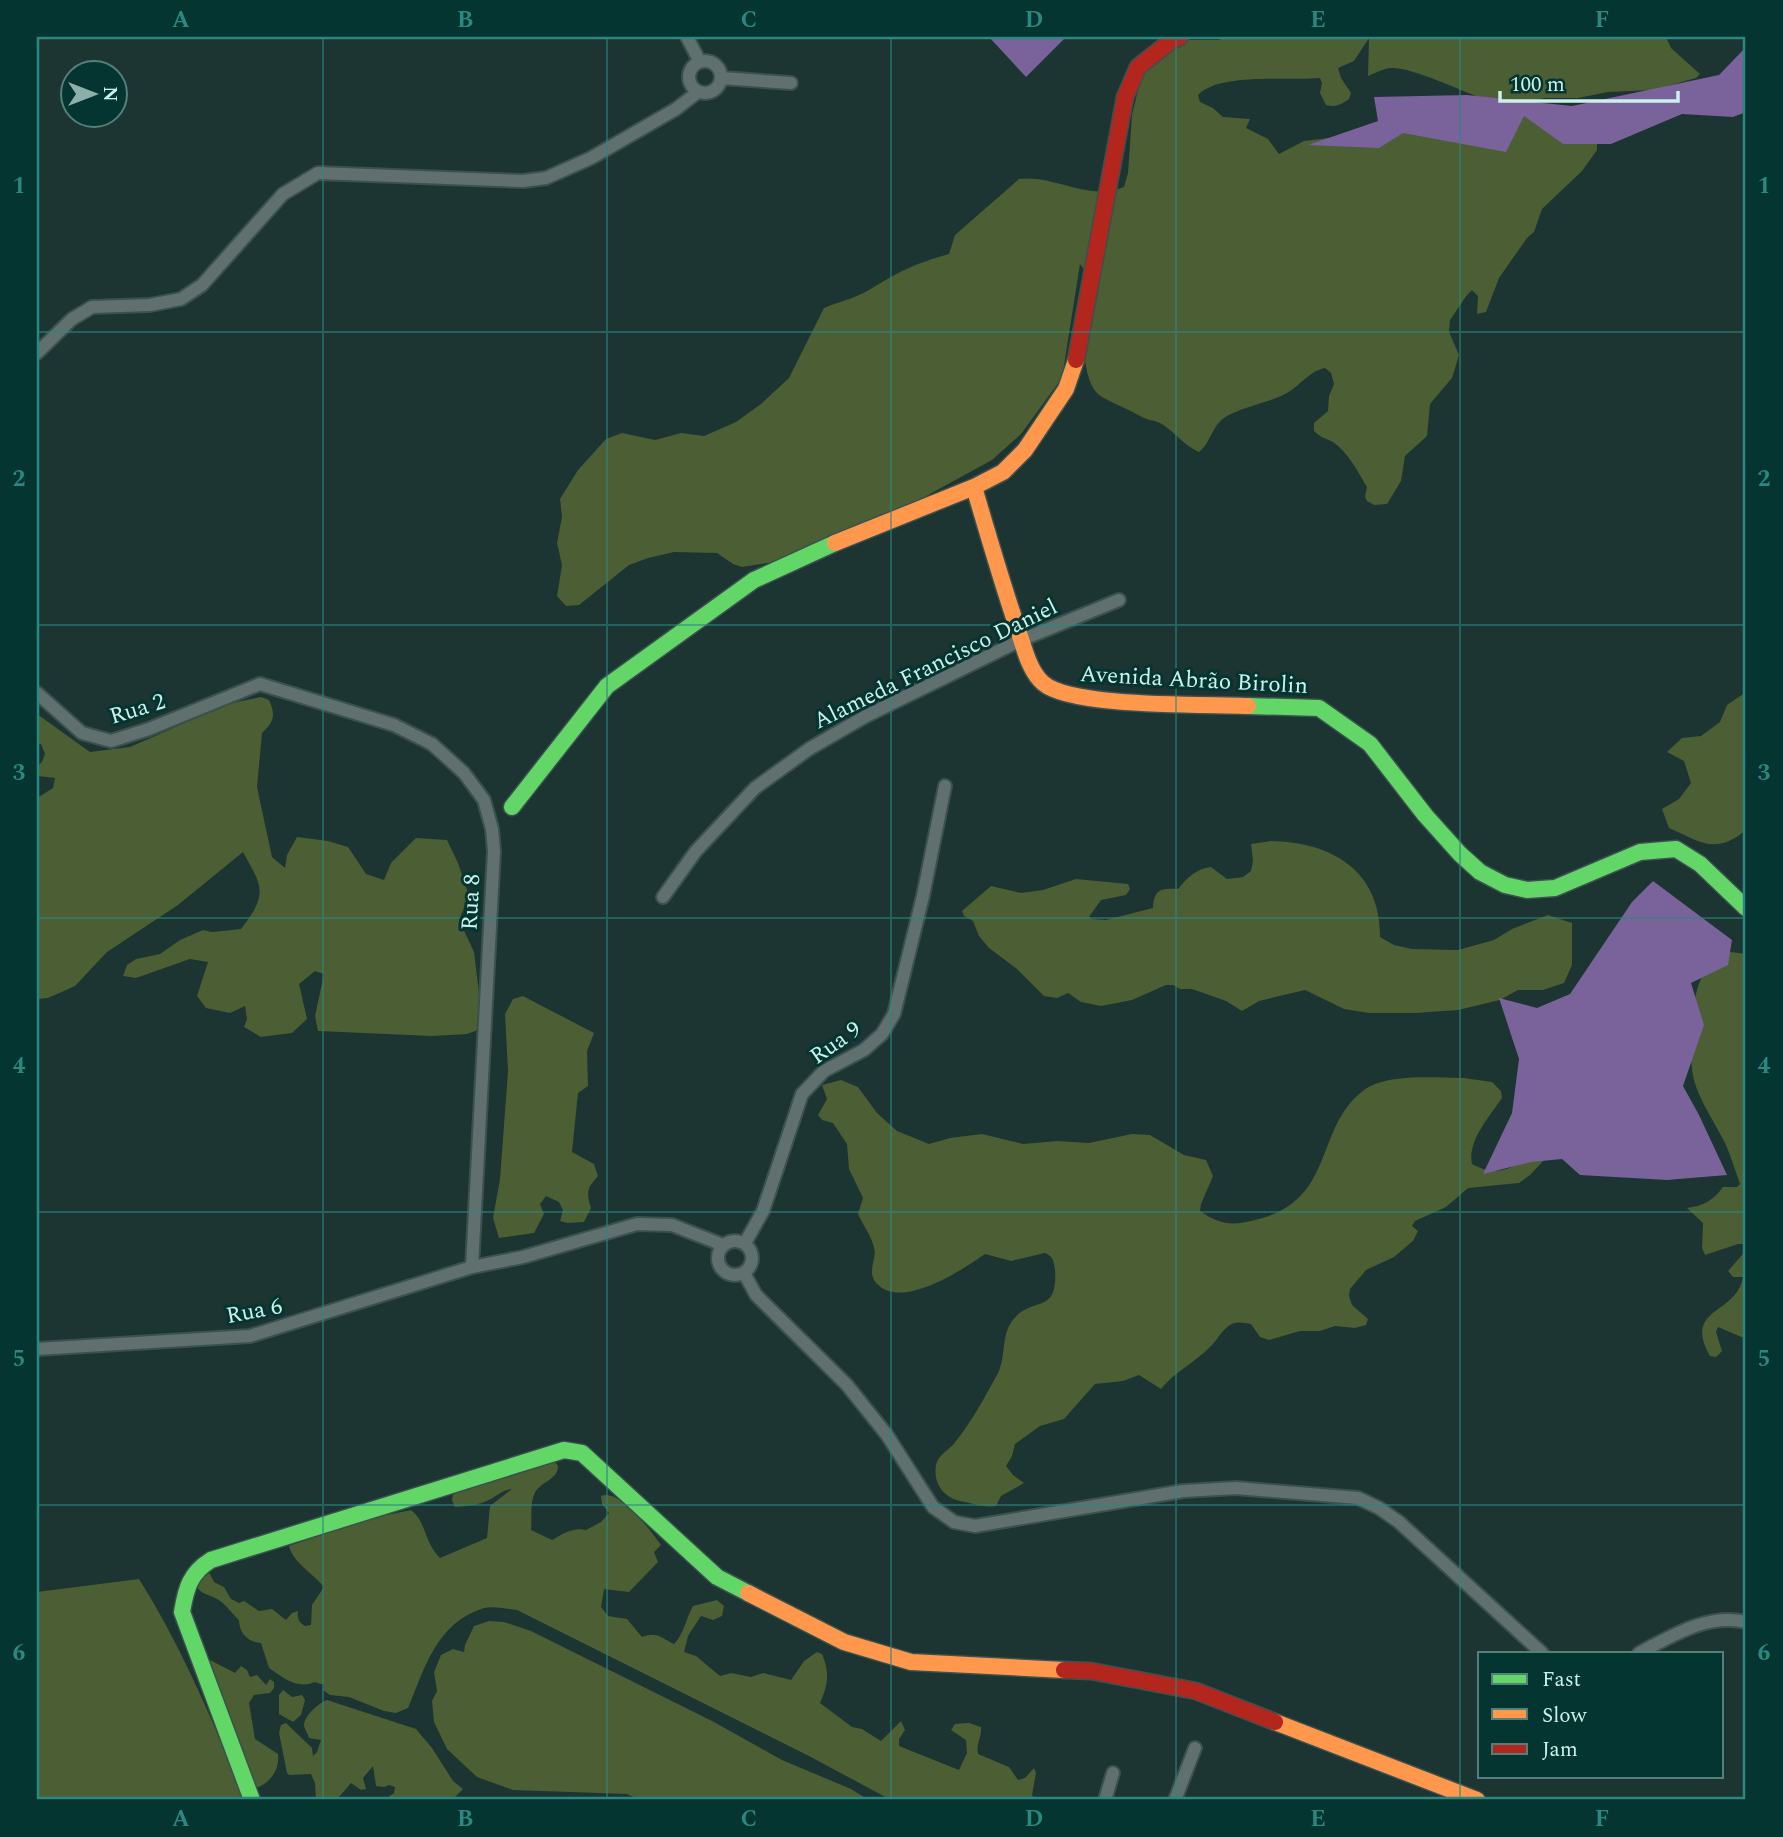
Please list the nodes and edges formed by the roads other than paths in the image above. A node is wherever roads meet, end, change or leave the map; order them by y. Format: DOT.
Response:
graph roads {
  1 [pos="687,37"];
  2 [pos="1180,37"];
  3 [pos="700,62"];
  4 [pos="722,78"];
  5 [pos="790,83"];
  6 [pos="698,92"];
  7 [pos="37,353"];
  8 [pos="966,490"];
  9 [pos="1119,600"];
  10 [pos="1021,639"];
  11 [pos="260,684"];
  12 [pos="37,693"];
  13 [pos="945,786"];
  14 [pos="512,807"];
  15 [pos="663,897"];
  16 [pos="1746,908"];
  17 [pos="745,1243"];
  18 [pos="723,1245"];
  19 [pos="472,1267"];
  20 [pos="744,1273"];
  21 [pos="37,1349"];
  22 [pos="1746,1622"];
  23 [pos="1541,1652"];
  24 [pos="1641,1652"];
  25 [pos="1195,1748"];
  26 [pos="1113,1773"];
  27 [pos="252,1800"];
  28 [pos="1105,1800"];
  29 [pos="1175,1800"];
  30 [pos="1477,1800"];
  1 -- 3 [label="street"];
  2 -- 8 [label="street"];
  3 -- 4 [label="street"];
  3 -- 6 [label="street"];
  4 -- 5 [label="street"];
  4 -- 6 [label="street"];
  6 -- 7 [label="street"];
  8 -- 10 [label="street, Avenida Abrão Birolin"];
  8 -- 14 [label="street"];
  9 -- 10 [label="street, Alameda Francisco Daniel"];
  10 -- 15 [label="street, Alameda Francisco Daniel"];
  10 -- 16 [label="street, Avenida Abrão Birolin"];
  11 -- 12 [label="street, Rua 2"];
  11 -- 19 [label="street, Rua 8"];
  13 -- 17 [label="street, Rua 9"];
  17 -- 18 [label="street"];
  17 -- 20 [label="street"];
  18 -- 19 [label="street, Rua 6"];
  18 -- 20 [label="street"];
  19 -- 21 [label="street, Rua 6"];
  20 -- 23 [label="street"];
  22 -- 24 [label="street"];
  25 -- 29 [label="street"];
  26 -- 28 [label="street"];
  27 -- 30 [label="street"];
}
